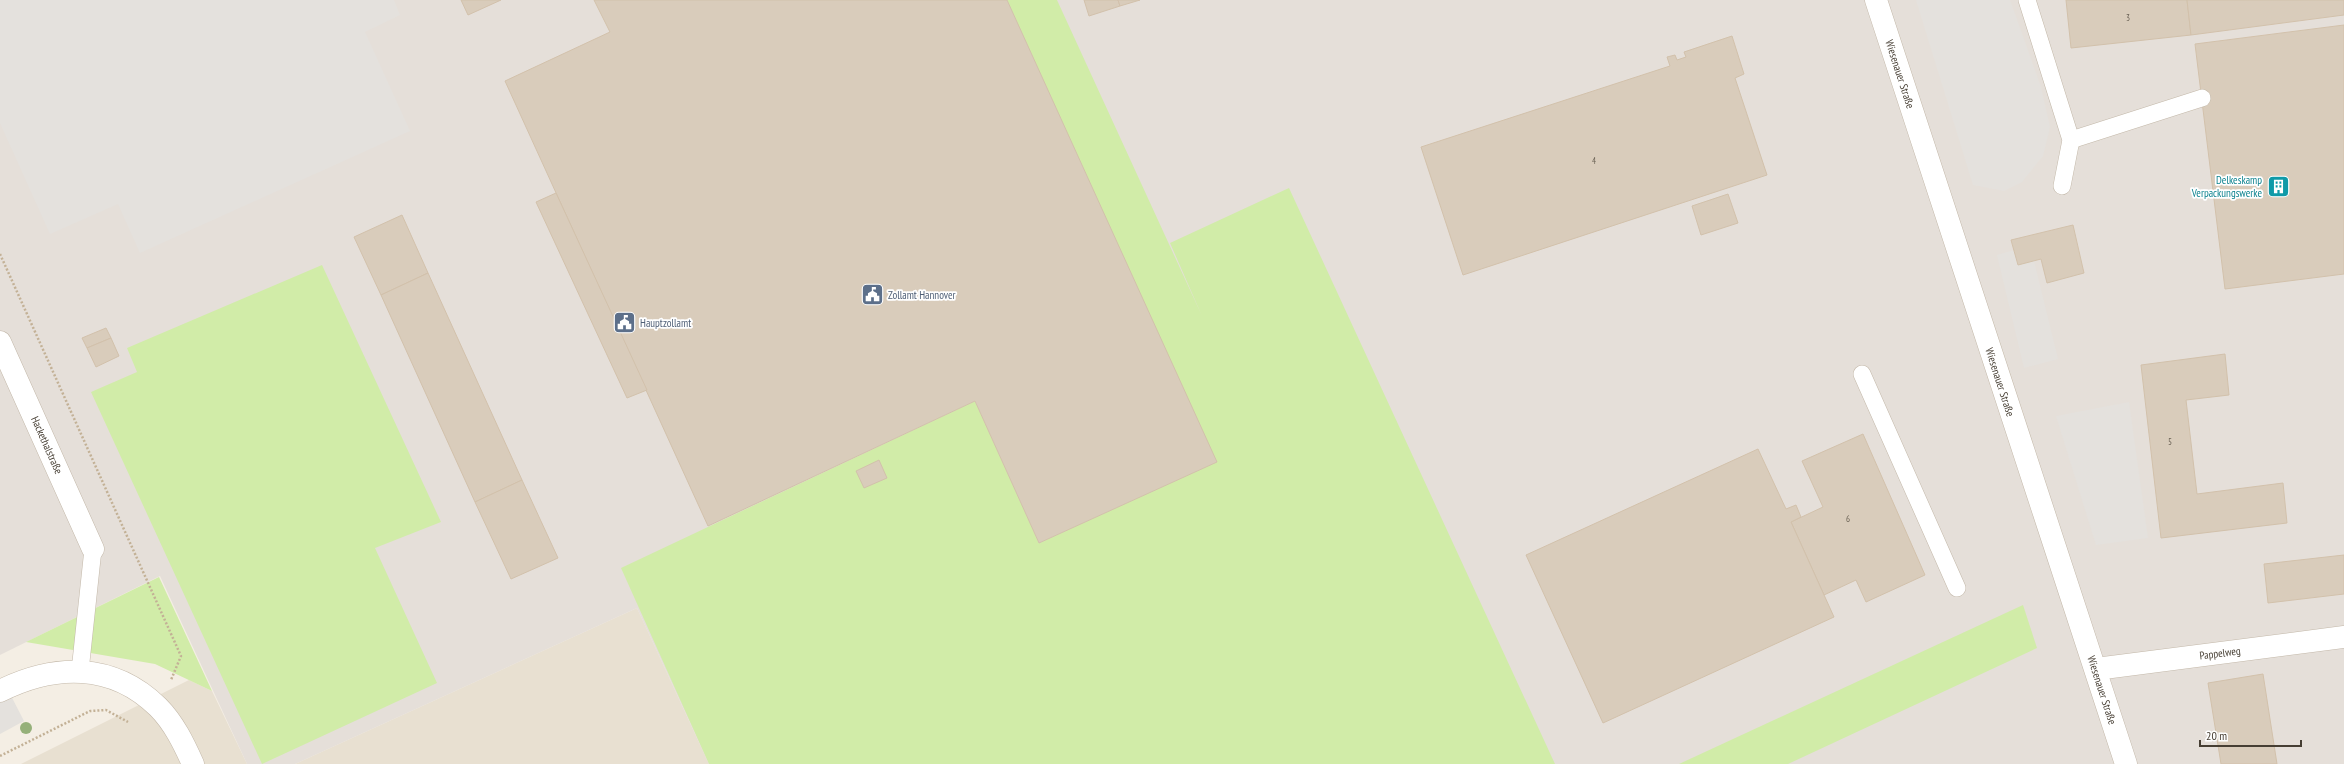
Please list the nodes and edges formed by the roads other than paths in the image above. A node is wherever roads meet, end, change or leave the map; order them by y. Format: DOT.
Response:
graph roads {
  1 [pos="1876,0"];
  2 [pos="2027,0"];
  3 [pos="2202,98"];
  4 [pos="2072,140"];
  5 [pos="2062,186"];
  6 [pos="0,342"];
  7 [pos="1862,374"];
  8 [pos="94,549"];
  9 [pos="1958,588"];
  10 [pos="2344,637"];
  11 [pos="2096,669"];
  12 [pos="80,671"];
  13 [pos="0,691"];
  14 [pos="193,764"];
  15 [pos="2126,764"];
  1 -- 11 [label="street, Wiesenauer Straße"];
  2 -- 4 [label="lane"];
  3 -- 4 [label="lane"];
  4 -- 5 [label="lane"];
  6 -- 8 [label="street, Hackethalstraße"];
  7 -- 9 [label="lane"];
  8 -- 12 [label="lane"];
  10 -- 11 [label="street, Pappelweg"];
  11 -- 15 [label="street, Wiesenauer Straße"];
  12 -- 13 [label="street"];
  12 -- 14 [label="street"];
}
